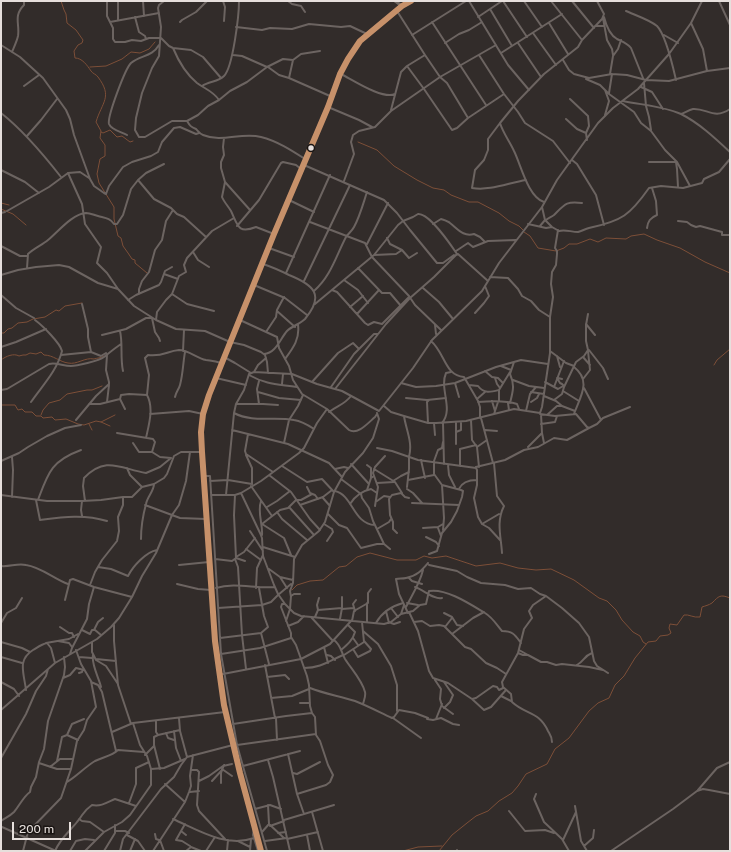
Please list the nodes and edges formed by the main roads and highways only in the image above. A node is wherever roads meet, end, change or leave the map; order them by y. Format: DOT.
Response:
graph roads {
  1 [pos="411,1"];
  2 [pos="261,851"];
  1 -- 2 [label="highway"];
}
